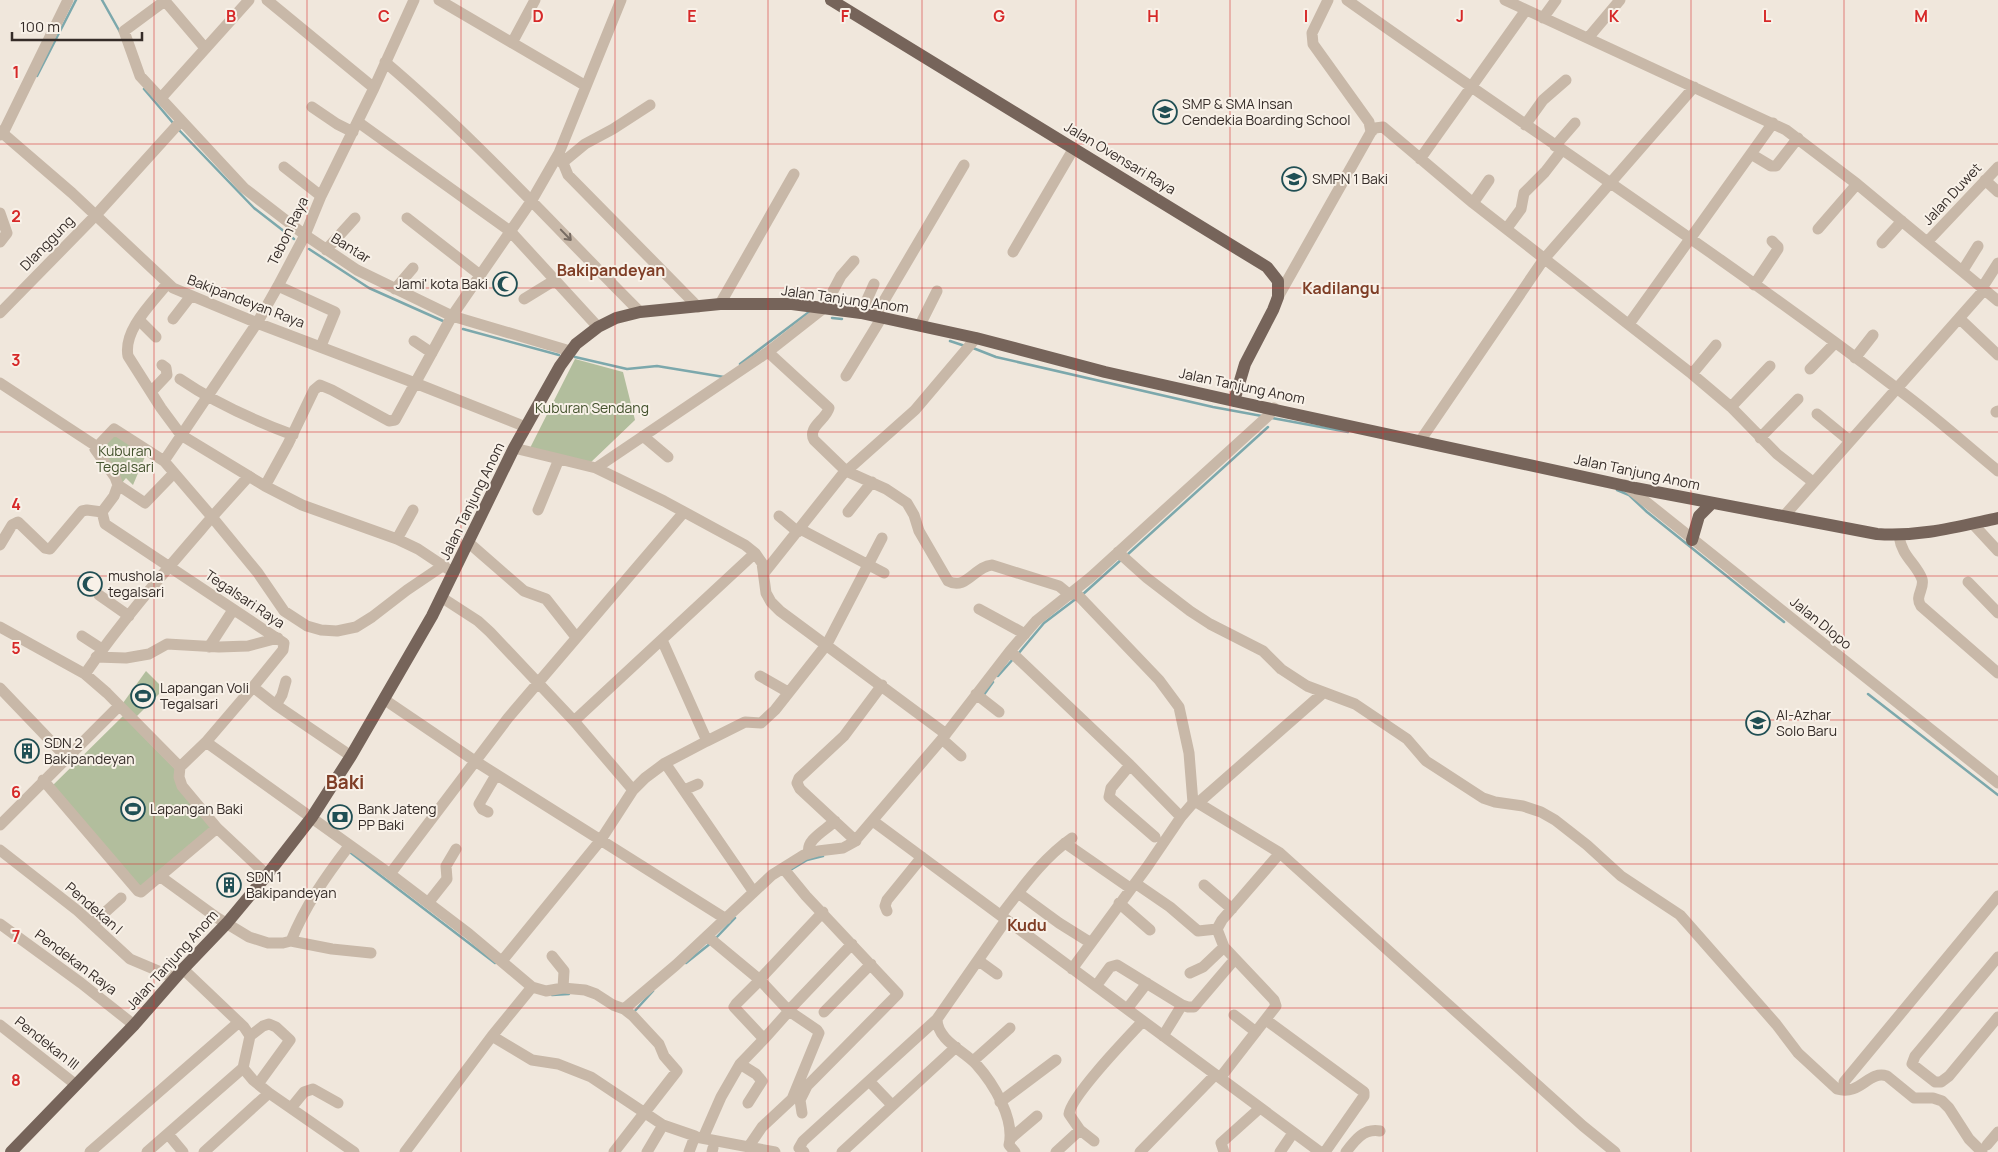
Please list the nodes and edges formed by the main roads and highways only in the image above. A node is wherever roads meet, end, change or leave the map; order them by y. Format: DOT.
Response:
graph roads {
  1 [pos="831,0"];
  2 [pos="1234,401"];
  3 [pos="1712,503"];
  4 [pos="1998,518"];
  5 [pos="1692,540"];
  6 [pos="11,1152"];
  1 -- 2 [label="main road, Jalan Ovensari Raya"];
  2 -- 3 [label="main road, Jalan Tanjung Anom"];
  2 -- 6 [label="main road, Jalan Tanjung Anom"];
  3 -- 4 [label="main road, Jalan Tanjung Anom"];
  3 -- 5 [label="main road"];
}
